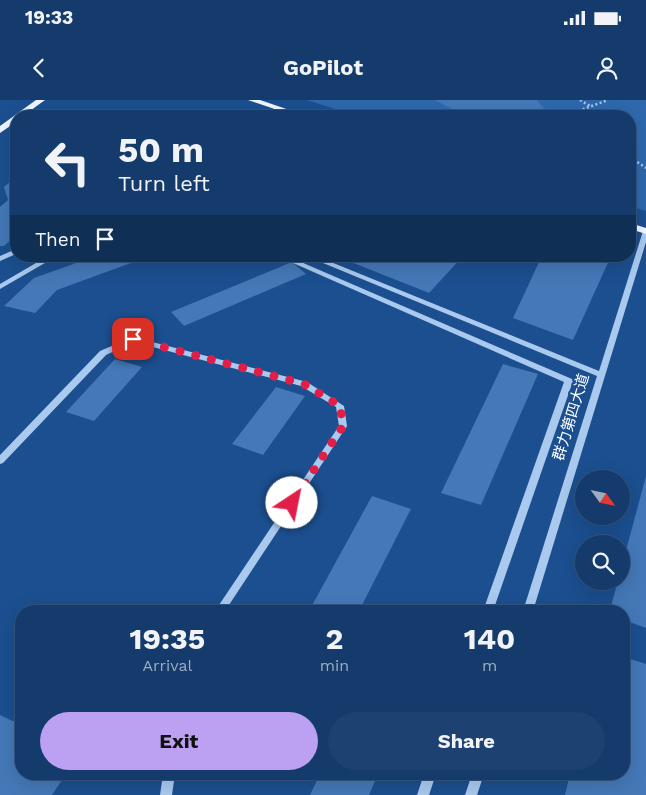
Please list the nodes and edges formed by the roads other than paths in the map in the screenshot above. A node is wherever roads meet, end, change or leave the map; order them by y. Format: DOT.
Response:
graph roads {
  1 [pos="41,100"];
  2 [pos="252,100"];
  3 [pos="27,110"];
  4 [pos="284,110"];
  5 [pos="10,122"];
  6 [pos="0,130"];
  7 [pos="646,231"];
  8 [pos="44,262"];
  9 [pos="294,262"];
  10 [pos="324,262"];
  11 [pos="0,288"];
  12 [pos="601,375"];
  13 [pos="0,461"];
  14 [pos="224,605"];
  15 [pos="490,605"];
  16 [pos="530,605"];
  17 [pos="168,780"];
  18 [pos="428,780"];
  19 [pos="476,780"];
  20 [pos="166,795"];
  21 [pos="423,795"];
  22 [pos="471,795"];
  1 -- 3 [label="main road"];
  2 -- 4 [label="main road"];
  5 -- 6 [label="main road"];
  7 -- 12 [label="street, 群力第四大道"];
  8 -- 11 [label="street"];
  9 -- 15 [label="street"];
  10 -- 12 [label="street"];
  12 -- 16 [label="street, 群力第四大道"];
  13 -- 14 [label="street"];
  17 -- 20 [label="street"];
  18 -- 21 [label="street"];
  19 -- 22 [label="street"];
}
